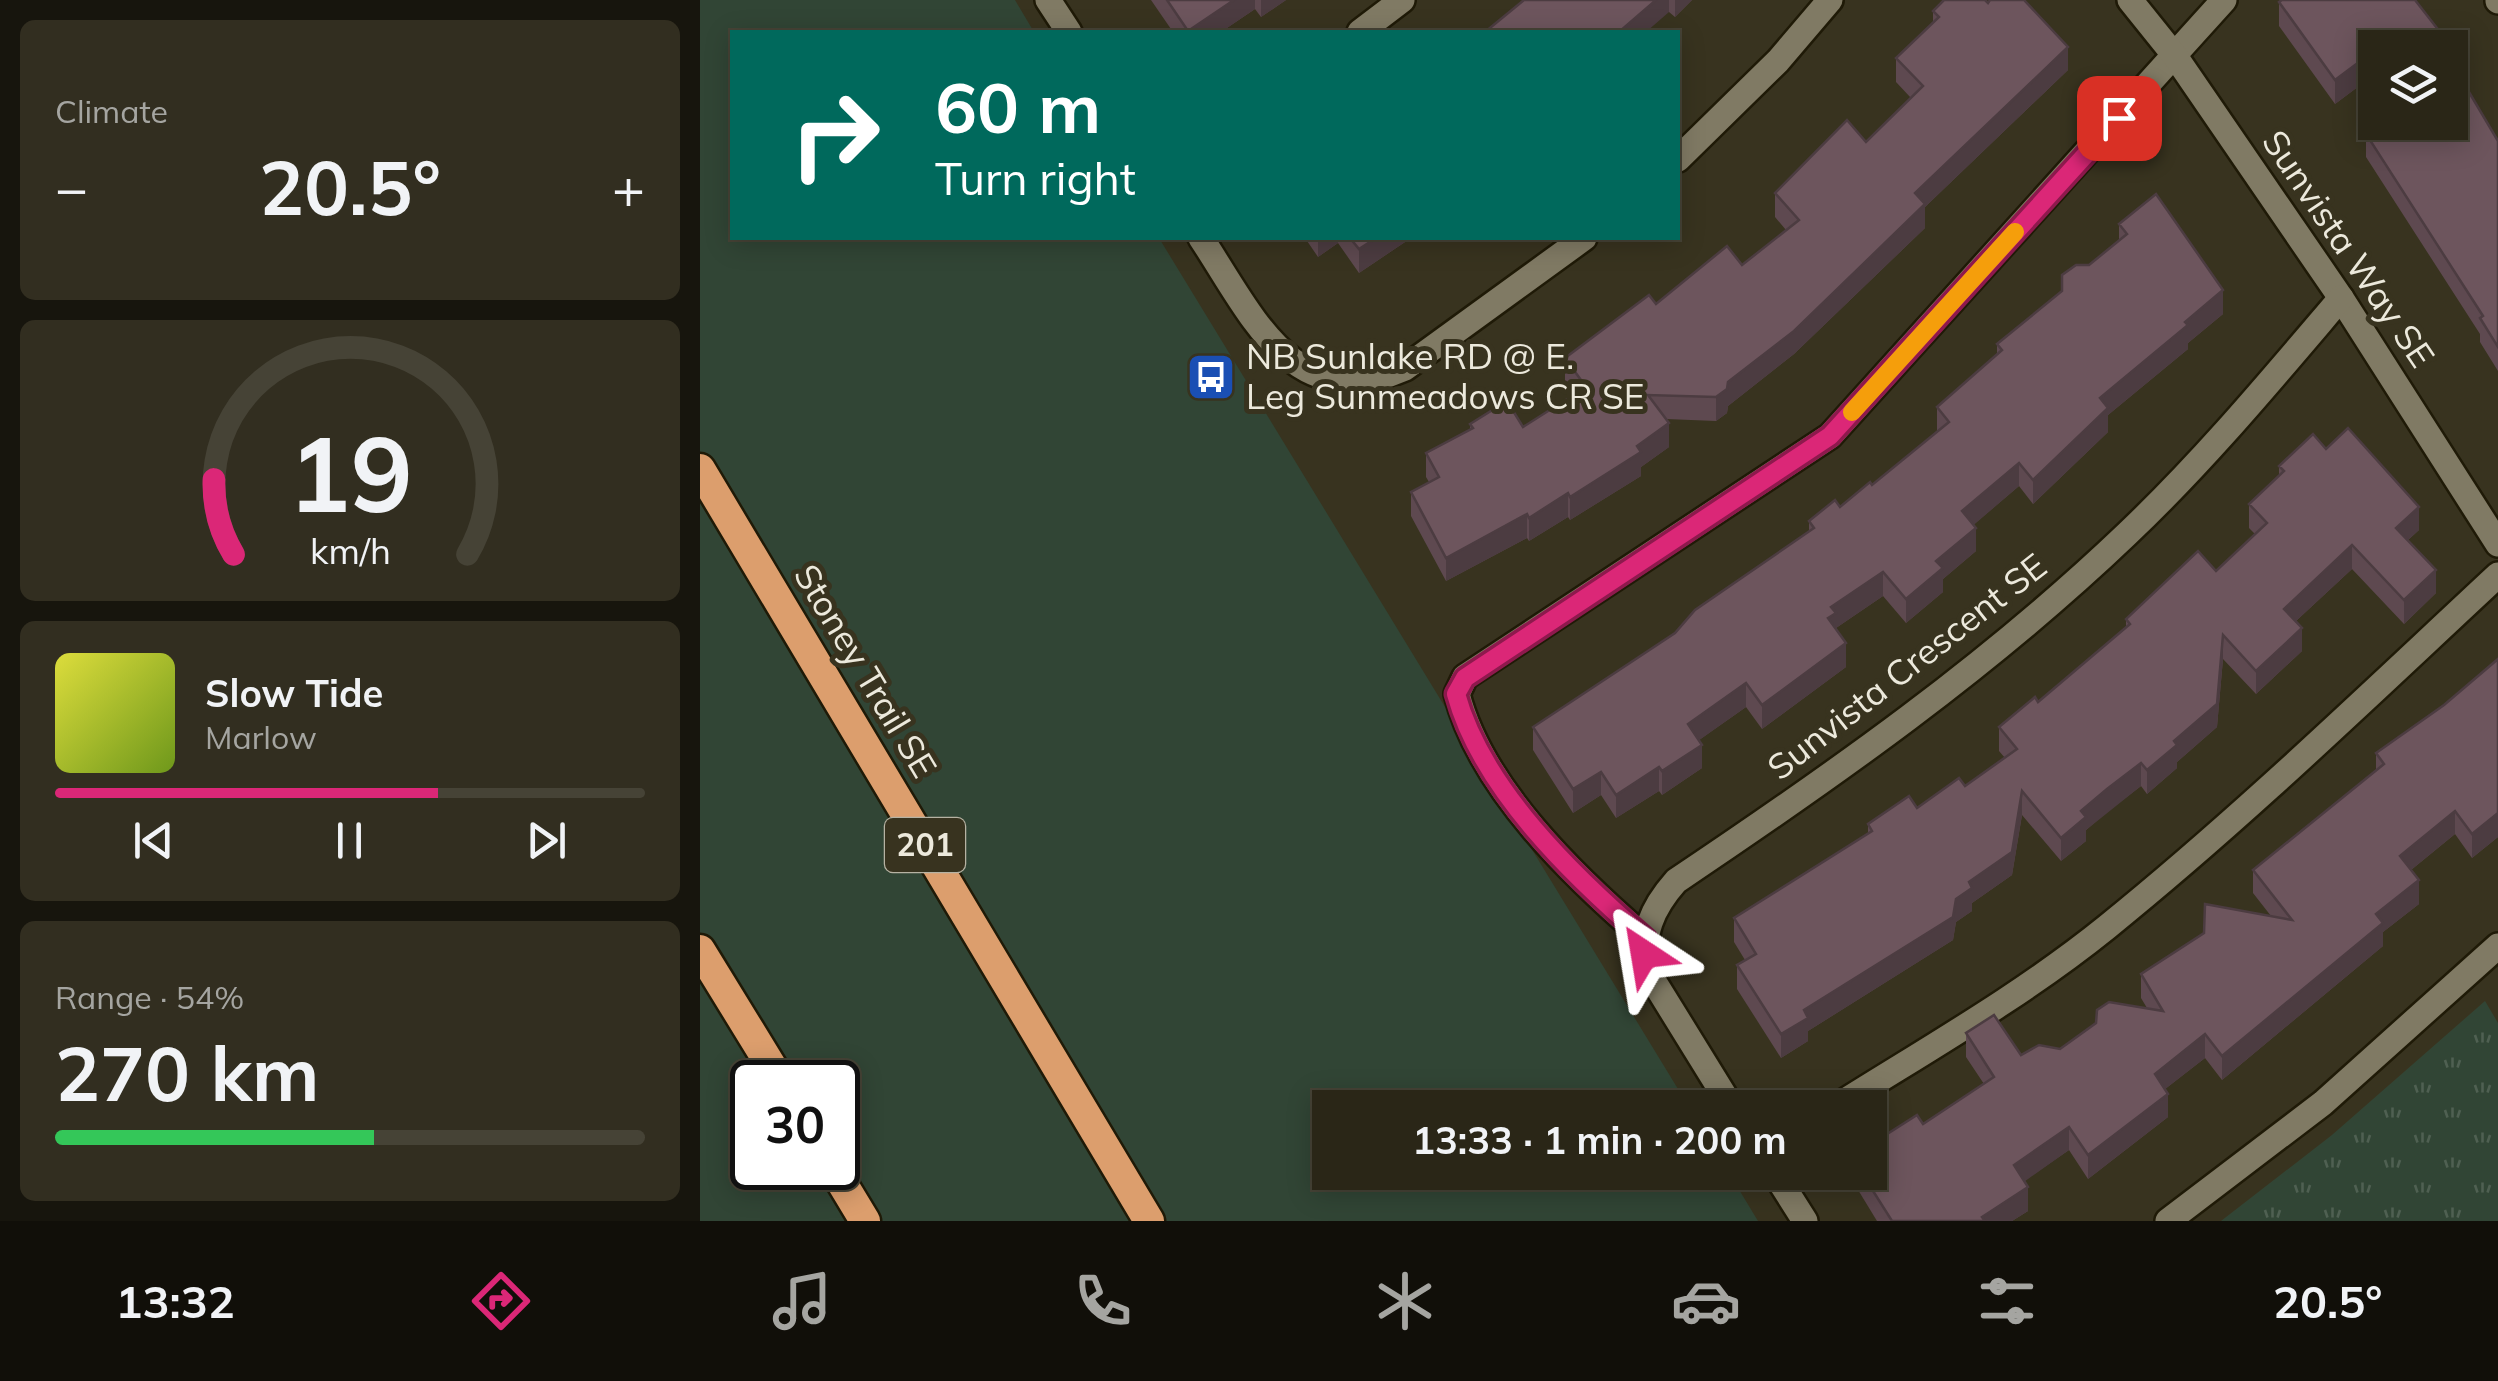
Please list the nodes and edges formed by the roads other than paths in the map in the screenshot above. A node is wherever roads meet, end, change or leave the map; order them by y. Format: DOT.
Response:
graph roads {
  1 [pos="1048,0"];
  2 [pos="1402,0"];
  3 [pos="1830,0"];
  4 [pos="2130,0"];
  5 [pos="2224,0"];
  6 [pos="1068,30"];
  7 [pos="1363,30"];
  8 [pos="2175,56"];
  9 [pos="1680,157"];
  10 [pos="1202,240"];
  11 [pos="1581,240"];
  12 [pos="2341,298"];
  13 [pos="700,469"];
  14 [pos="2498,544"];
  15 [pos="2498,575"];
  16 [pos="1646,939"];
  17 [pos="2498,946"];
  18 [pos="700,950"];
  19 [pos="768,1060"];
  20 [pos="1721,1090"];
  21 [pos="1863,1090"];
  22 [pos="846,1190"];
  23 [pos="1785,1190"];
  24 [pos="865,1221"];
  25 [pos="1150,1221"];
  26 [pos="1805,1221"];
  27 [pos="2168,1221"];
  1 -- 6 [label="street"];
  2 -- 7 [label="street"];
  3 -- 9 [label="street"];
  4 -- 8 [label="street, Sunvista Way SE"];
  5 -- 8 [label="street"];
  8 -- 12 [label="street, Sunvista Way SE"];
  8 -- 16 [label="street"];
  10 -- 11 [label="street"];
  12 -- 14 [label="street, Sunvista Way SE"];
  12 -- 16 [label="street, Sunvista Crescent SE"];
  13 -- 25 [label="highway, Stoney Trail SE / 201"];
  15 -- 21 [label="street"];
  16 -- 20 [label="street"];
  17 -- 27 [label="street"];
  18 -- 19 [label="highway"];
  22 -- 24 [label="highway"];
  23 -- 26 [label="street"];
}
